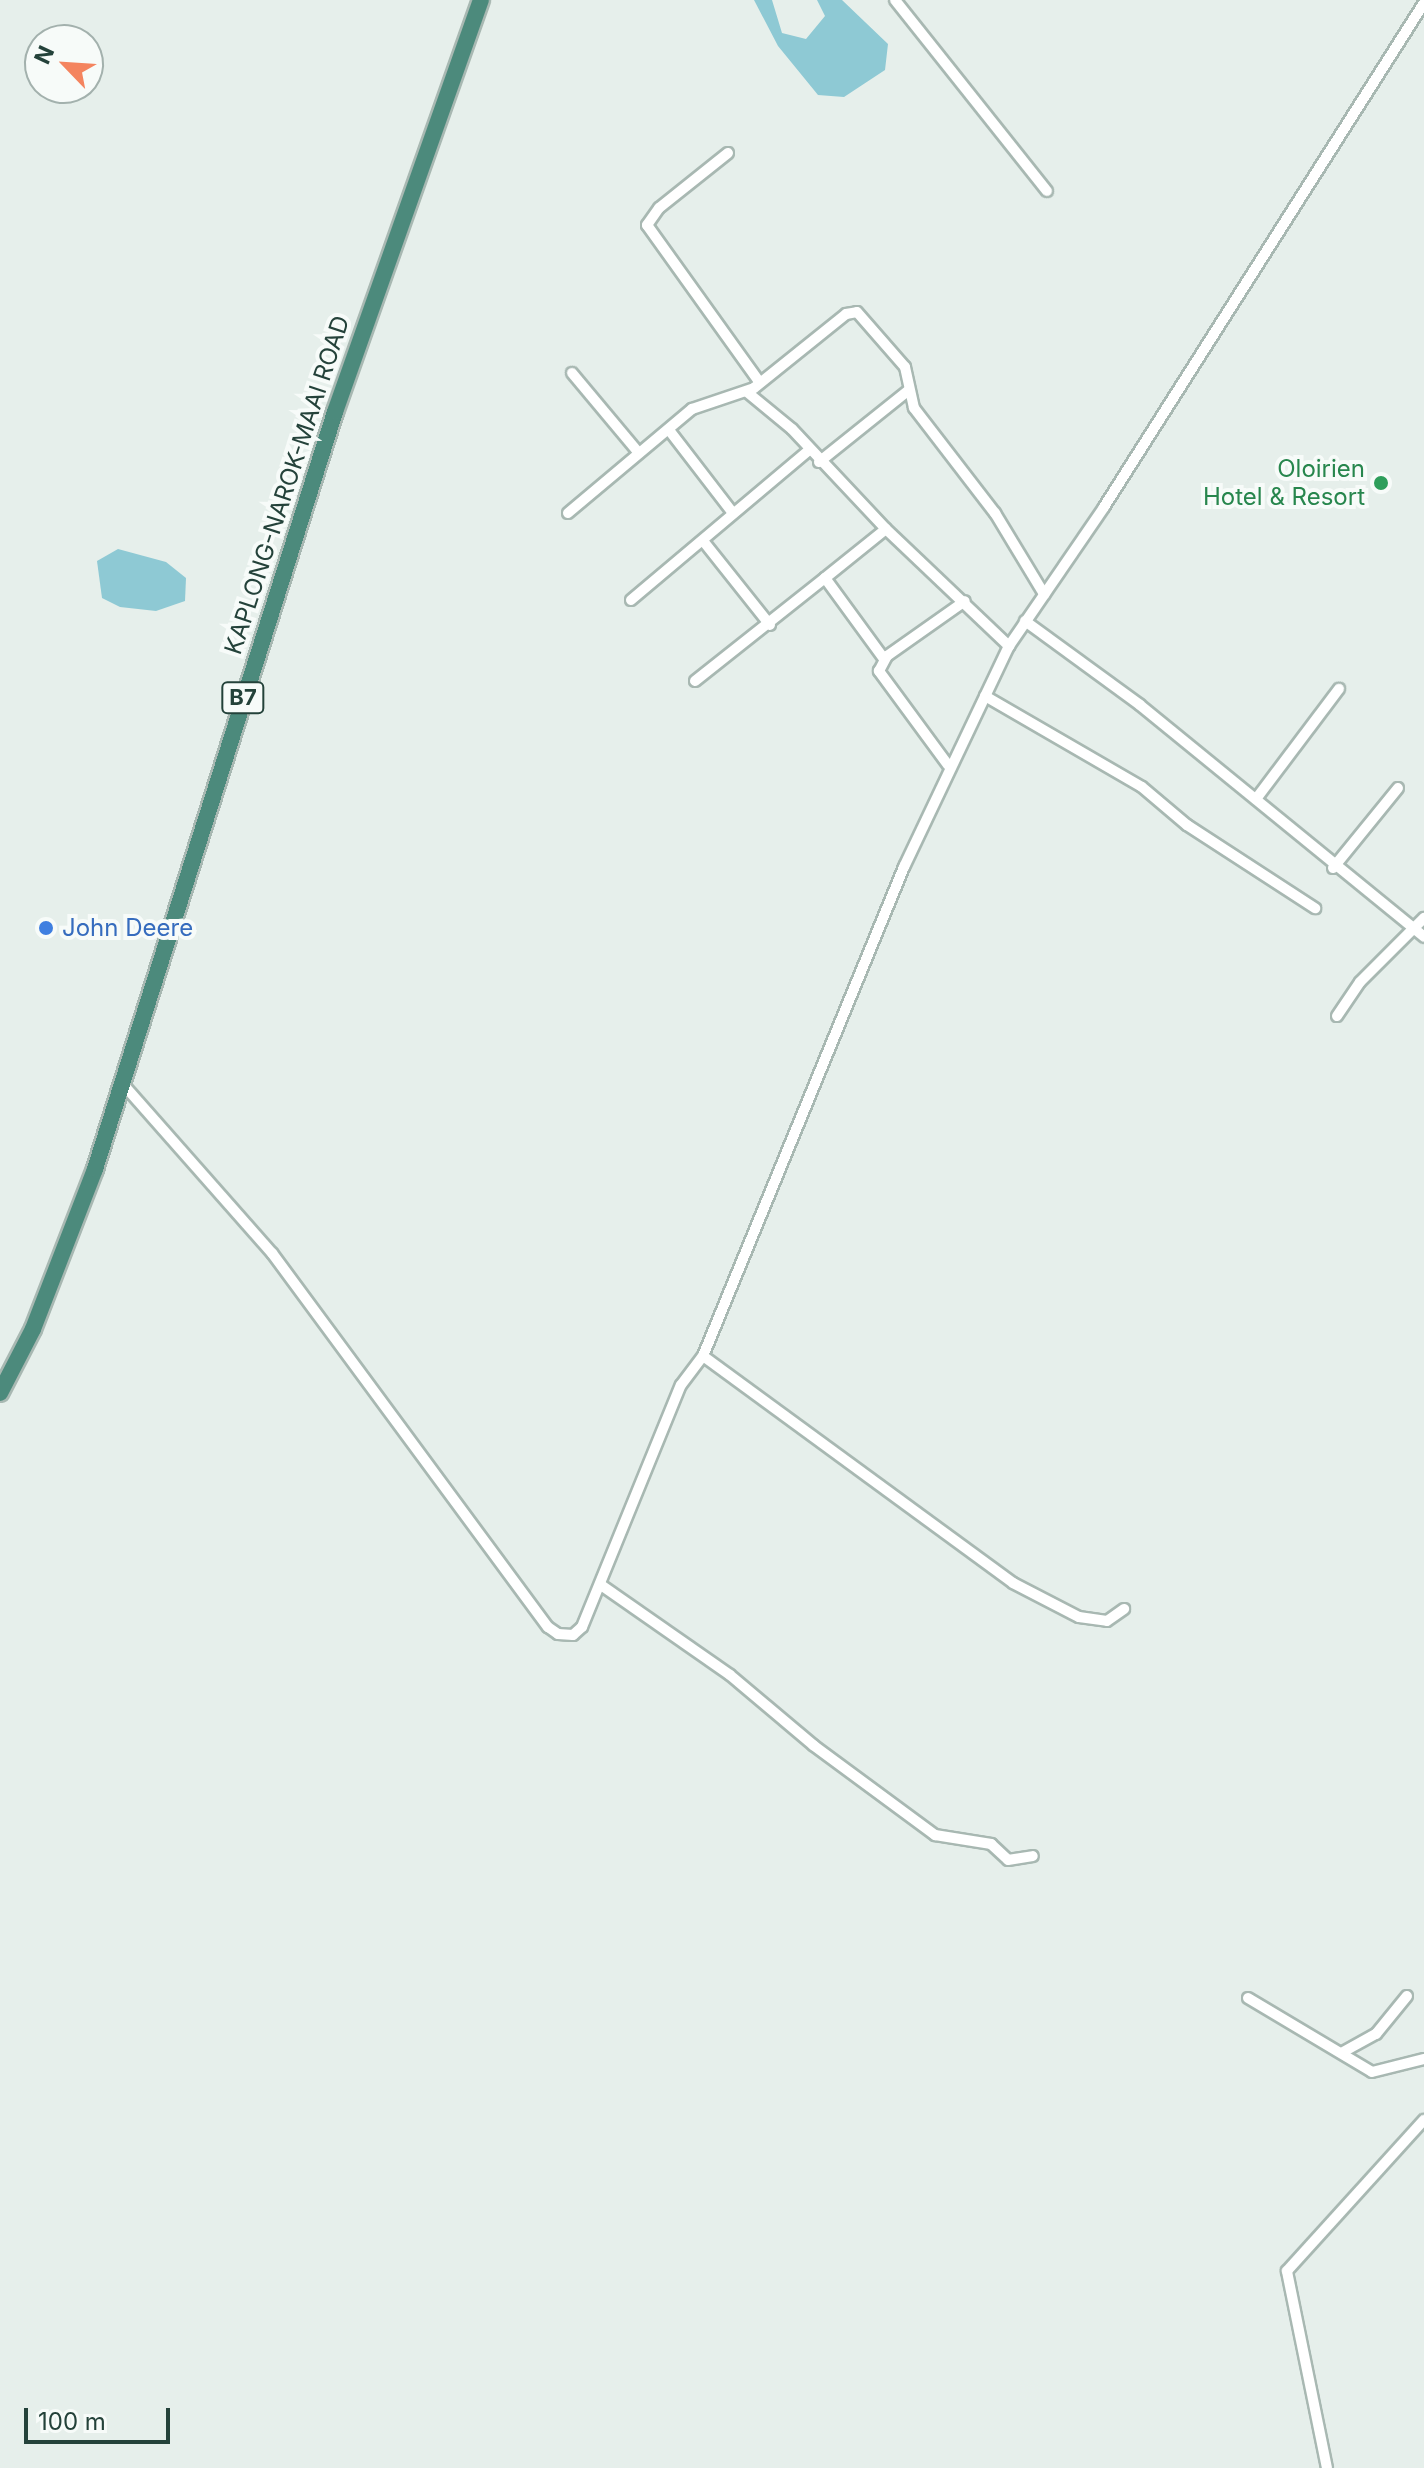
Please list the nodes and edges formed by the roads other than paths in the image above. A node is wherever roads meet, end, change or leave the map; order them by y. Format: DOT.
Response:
graph roads {
  1 [pos="481,0"];
  2 [pos="895,0"];
  3 [pos="1424,3"];
  4 [pos="728,153"];
  5 [pos="1047,191"];
  6 [pos="572,373"];
  7 [pos="760,383"];
  8 [pos="909,390"];
  9 [pos="747,392"];
  10 [pos="669,430"];
  11 [pos="808,451"];
  12 [pos="638,452"];
  13 [pos="819,462"];
  14 [pos="568,513"];
  15 [pos="733,513"];
  16 [pos="886,529"];
  17 [pos="704,542"];
  18 [pos="825,578"];
  19 [pos="1044,594"];
  20 [pos="631,600"];
  21 [pos="965,601"];
  22 [pos="1025,621"];
  23 [pos="770,625"];
  24 [pos="1009,646"];
  25 [pos="884,659"];
  26 [pos="695,681"];
  27 [pos="1339,689"];
  28 [pos="985,696"];
  29 [pos="948,765"];
  30 [pos="1398,788"];
  31 [pos="1256,799"];
  32 [pos="1333,868"];
  33 [pos="1315,908"];
  34 [pos="1424,918"];
  35 [pos="1413,928"];
  36 [pos="1424,937"];
  37 [pos="1337,1016"];
  38 [pos="122,1083"];
  39 [pos="703,1356"];
  40 [pos="0,1393"];
  41 [pos="601,1585"];
  42 [pos="1124,1609"];
  43 [pos="1033,1856"];
  44 [pos="1407,1996"];
  45 [pos="1248,1998"];
  46 [pos="1343,2052"];
  47 [pos="1424,2059"];
  48 [pos="1424,2120"];
  49 [pos="1327,2468"];
  1 -- 38 [label="highway, KAPLONG-NAROK-MAAI ROAD / B7"];
  2 -- 5 [label="street"];
  3 -- 19 [label="street"];
  4 -- 7 [label="street"];
  6 -- 12 [label="street"];
  7 -- 8 [label="street"];
  7 -- 9 [label="street"];
  8 -- 13 [label="street"];
  8 -- 19 [label="street"];
  9 -- 10 [label="street"];
  9 -- 11 [label="street"];
  10 -- 12 [label="street"];
  10 -- 15 [label="street"];
  11 -- 13 [label="street"];
  11 -- 15 [label="street"];
  12 -- 14 [label="street"];
  13 -- 16 [label="street"];
  15 -- 17 [label="street"];
  16 -- 18 [label="street"];
  16 -- 21 [label="street"];
  17 -- 20 [label="street"];
  17 -- 23 [label="street"];
  18 -- 23 [label="street"];
  18 -- 25 [label="street"];
  19 -- 22 [label="street"];
  21 -- 24 [label="street"];
  21 -- 25 [label="street"];
  22 -- 24 [label="street"];
  22 -- 31 [label="street"];
  23 -- 26 [label="street"];
  24 -- 28 [label="street"];
  25 -- 29 [label="street"];
  27 -- 31 [label="street"];
  28 -- 29 [label="street"];
  28 -- 33 [label="street"];
  29 -- 39 [label="street"];
  30 -- 32 [label="street"];
  31 -- 32 [label="street"];
  32 -- 35 [label="street"];
  34 -- 35 [label="street"];
  35 -- 36 [label="street"];
  35 -- 37 [label="street"];
  38 -- 40 [label="highway, KAPLONG-NAROK-MAAI ROAD / B7"];
  38 -- 41 [label="street"];
  39 -- 41 [label="street"];
  39 -- 42 [label="street"];
  41 -- 43 [label="street"];
  44 -- 46 [label="street"];
  45 -- 46 [label="street"];
  46 -- 47 [label="street"];
  48 -- 49 [label="street"];
}
